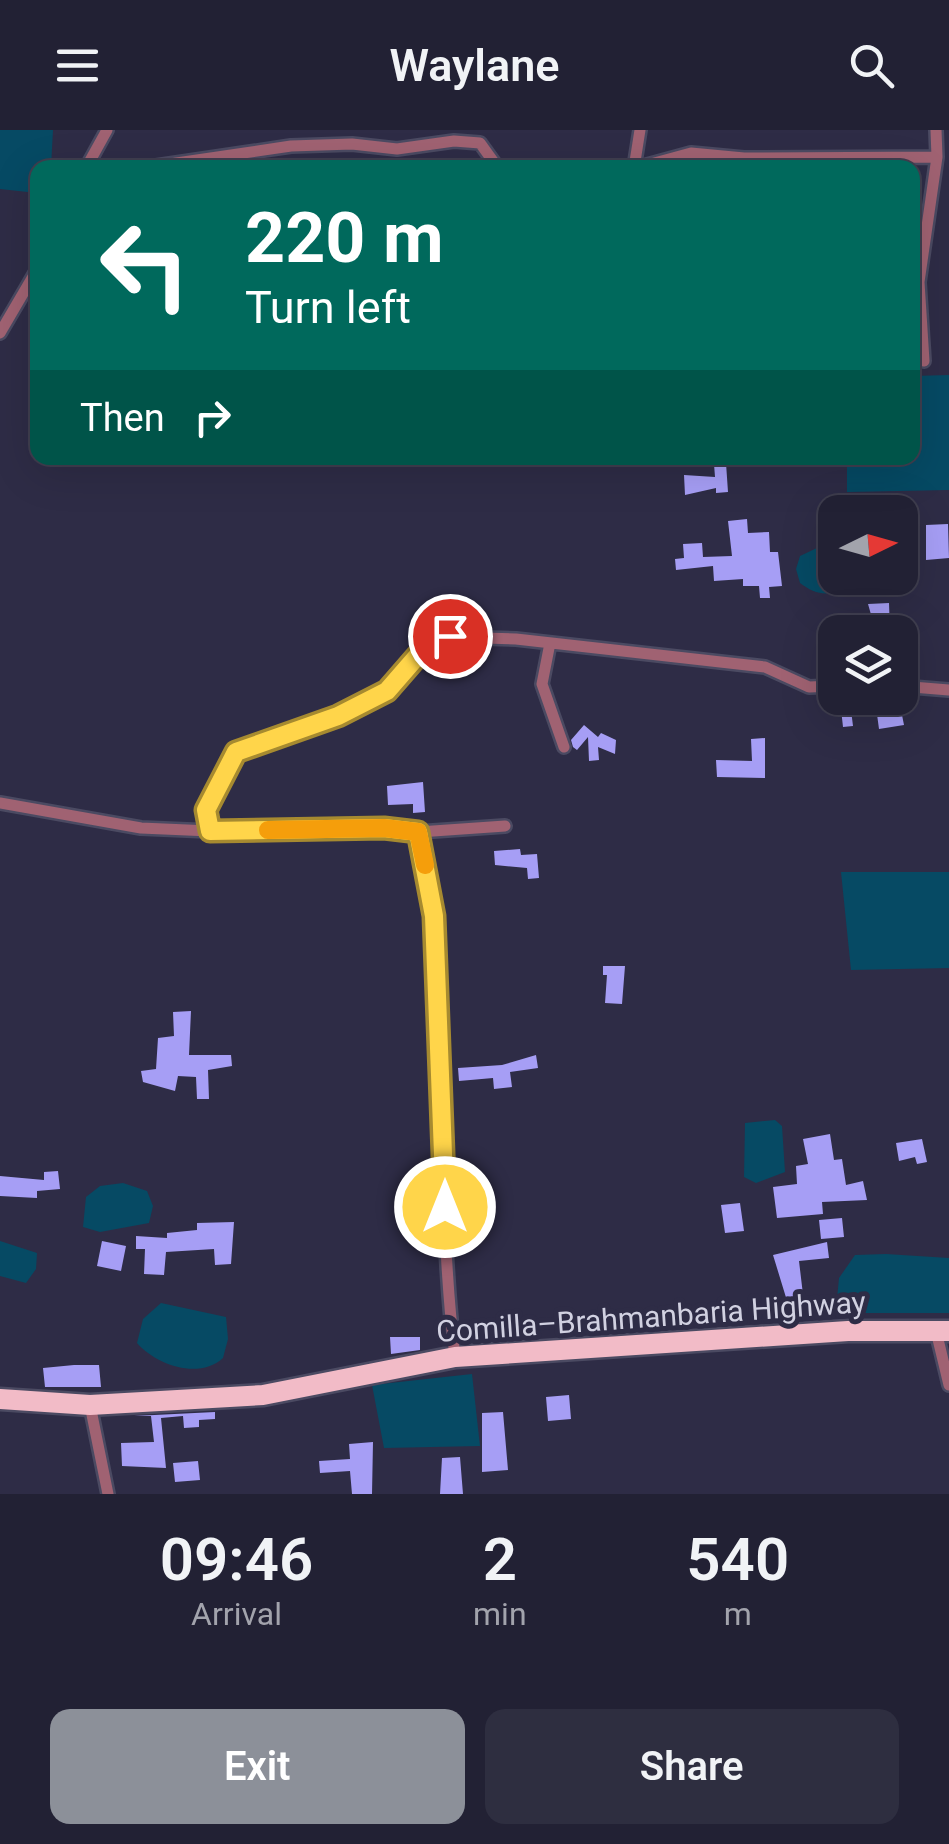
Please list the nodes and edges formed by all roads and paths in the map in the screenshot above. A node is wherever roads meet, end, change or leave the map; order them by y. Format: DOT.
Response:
graph roads {
  1 [pos="107,130"];
  2 [pos="640,130"];
  3 [pos="936,130"];
  4 [pos="937,156"];
  5 [pos="90,160"];
  6 [pos="196,160"];
  7 [pos="492,160"];
  8 [pos="636,160"];
  9 [pos="665,160"];
  10 [pos="920,275"];
  11 [pos="30,282"];
  12 [pos="920,298"];
  13 [pos="0,333"];
  14 [pos="924,360"];
  15 [pos="550,643"];
  16 [pos="818,687"];
  17 [pos="918,687"];
  18 [pos="949,690"];
  19 [pos="564,747"];
  20 [pos="0,803"];
  21 [pos="505,826"];
  22 [pos="210,831"];
  23 [pos="418,832"];
  24 [pos="943,1331"];
  25 [pos="455,1357"];
  26 [pos="949,1385"];
  27 [pos="0,1399"];
  28 [pos="90,1404"];
  29 [pos="108,1494"];
  1 -- 5 [label="street"];
  2 -- 8 [label="street"];
  3 -- 4 [label="street"];
  4 -- 9 [label="street"];
  4 -- 10 [label="street"];
  6 -- 7 [label="street"];
  11 -- 13 [label="street"];
  12 -- 14 [label="street"];
  15 -- 16 [label="street"];
  15 -- 19 [label="street"];
  15 -- 22 [label="street"];
  17 -- 18 [label="street"];
  20 -- 22 [label="street"];
  21 -- 23 [label="street"];
  22 -- 23 [label="street"];
  23 -- 25 [label="street"];
  24 -- 25 [label="highway, Comilla–Brahmanbaria Highway"];
  24 -- 26 [label="street"];
  25 -- 28 [label="highway, Comilla–Brahmanbaria Highway"];
  27 -- 28 [label="highway, Comilla–Brahmanbaria Highway"];
  28 -- 29 [label="street"];
}
